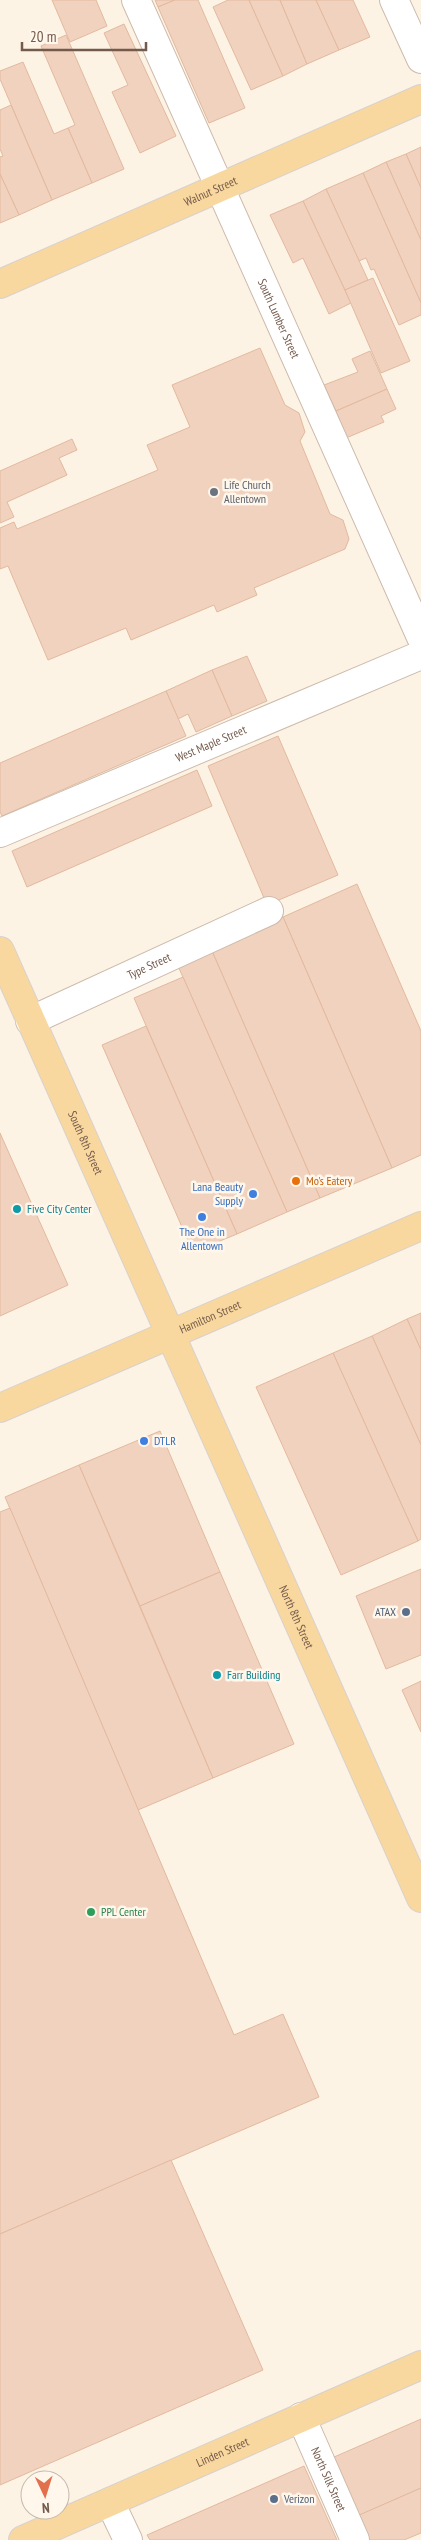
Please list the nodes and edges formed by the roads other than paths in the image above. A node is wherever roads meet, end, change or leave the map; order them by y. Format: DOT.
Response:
graph roads {
  1 [pos="136,0"];
  2 [pos="394,0"];
  3 [pos="421,59"];
  4 [pos="421,99"];
  5 [pos="220,187"];
  6 [pos="0,284"];
  7 [pos="421,637"];
  8 [pos="421,656"];
  9 [pos="0,833"];
  10 [pos="269,911"];
  11 [pos="0,951"];
  12 [pos="30,1021"];
  13 [pos="421,1226"];
  14 [pos="169,1335"];
  15 [pos="0,1408"];
  16 [pos="421,1898"];
  17 [pos="421,2365"];
  18 [pos="301,2417"];
  19 [pos="110,2502"];
  20 [pos="23,2540"];
  21 [pos="128,2540"];
  22 [pos="355,2540"];
  1 -- 5 [label="lane, South Lumber Street"];
  2 -- 3 [label="lane"];
  4 -- 5 [label="main road, Walnut Street"];
  5 -- 6 [label="main road, Walnut Street"];
  5 -- 7 [label="lane, South Lumber Street"];
  8 -- 9 [label="lane, West Maple Street"];
  10 -- 12 [label="lane, Type Street"];
  11 -- 12 [label="main road, South 8th Street"];
  12 -- 14 [label="main road, South 8th Street"];
  13 -- 14 [label="main road, Hamilton Street"];
  14 -- 15 [label="main road, Hamilton Street"];
  14 -- 16 [label="main road, North 8th Street"];
  17 -- 18 [label="main road, Linden Street"];
  18 -- 19 [label="main road, Linden Street"];
  18 -- 22 [label="lane, North Silk Street"];
  19 -- 20 [label="main road, Linden Street"];
  19 -- 21 [label="lane"];
}
